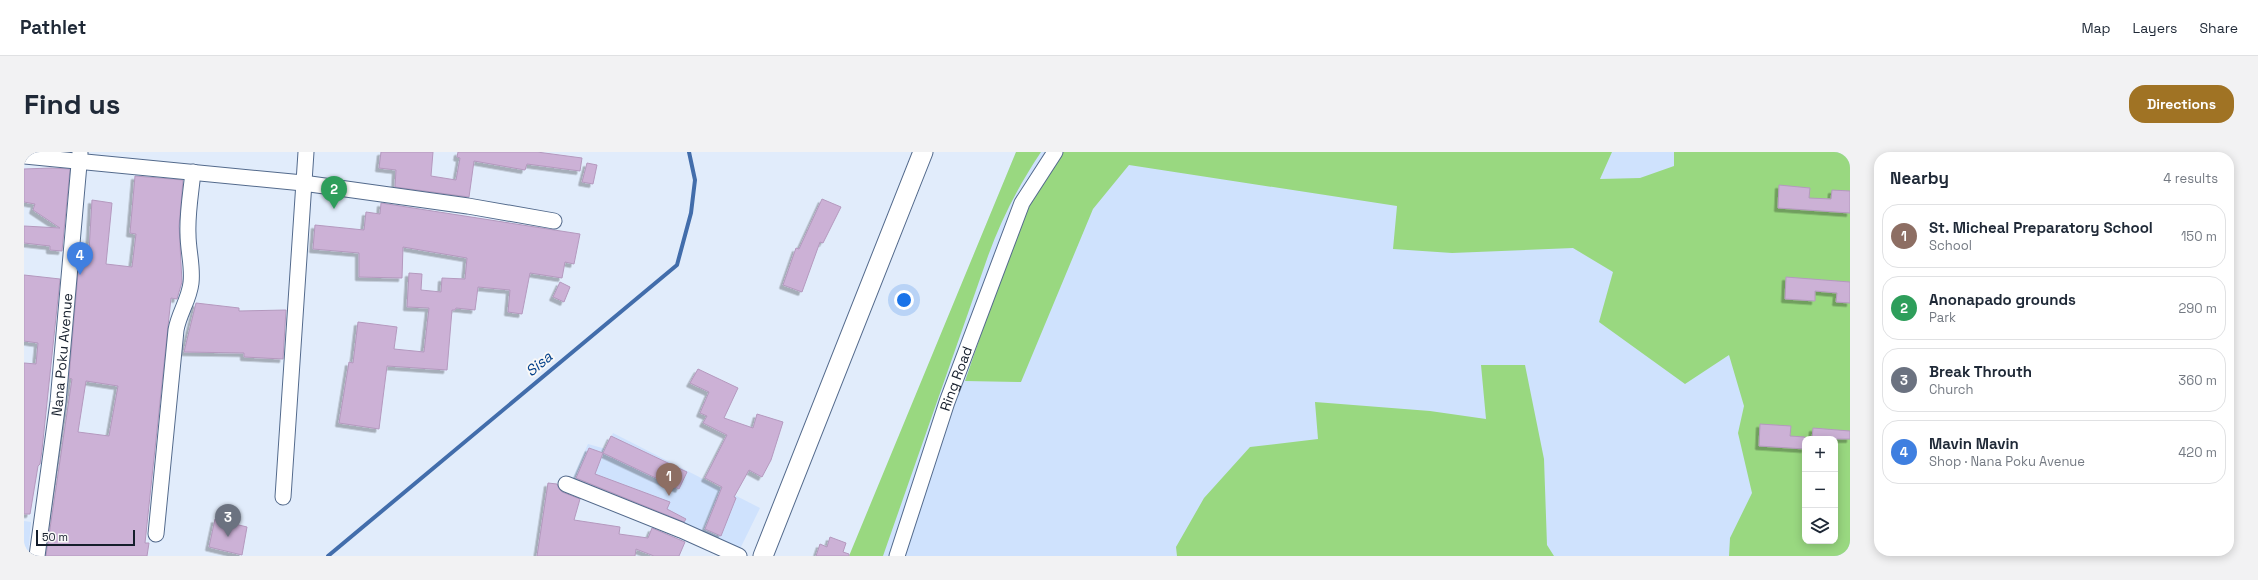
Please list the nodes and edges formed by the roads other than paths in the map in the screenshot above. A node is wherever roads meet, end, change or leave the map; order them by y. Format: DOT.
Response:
graph roads {
  1 [pos="306,152"];
  2 [pos="924,152"];
  3 [pos="1055,152"];
  4 [pos="24,156"];
  5 [pos="79,157"];
  6 [pos="193,172"];
  7 [pos="303,182"];
  8 [pos="554,221"];
  9 [pos="566,484"];
  10 [pos="284,497"];
  11 [pos="156,534"];
  12 [pos="37,556"];
  13 [pos="739,556"];
  14 [pos="763,556"];
  15 [pos="897,556"];
  1 -- 7 [label="street"];
  2 -- 14 [label="street"];
  3 -- 15 [label="street, Ring Road"];
  4 -- 5 [label="street"];
  5 -- 6 [label="street"];
  5 -- 12 [label="street, Nana Poku Avenue"];
  6 -- 7 [label="street"];
  6 -- 11 [label="street"];
  7 -- 8 [label="street"];
  7 -- 10 [label="street"];
  9 -- 13 [label="street"];
}
